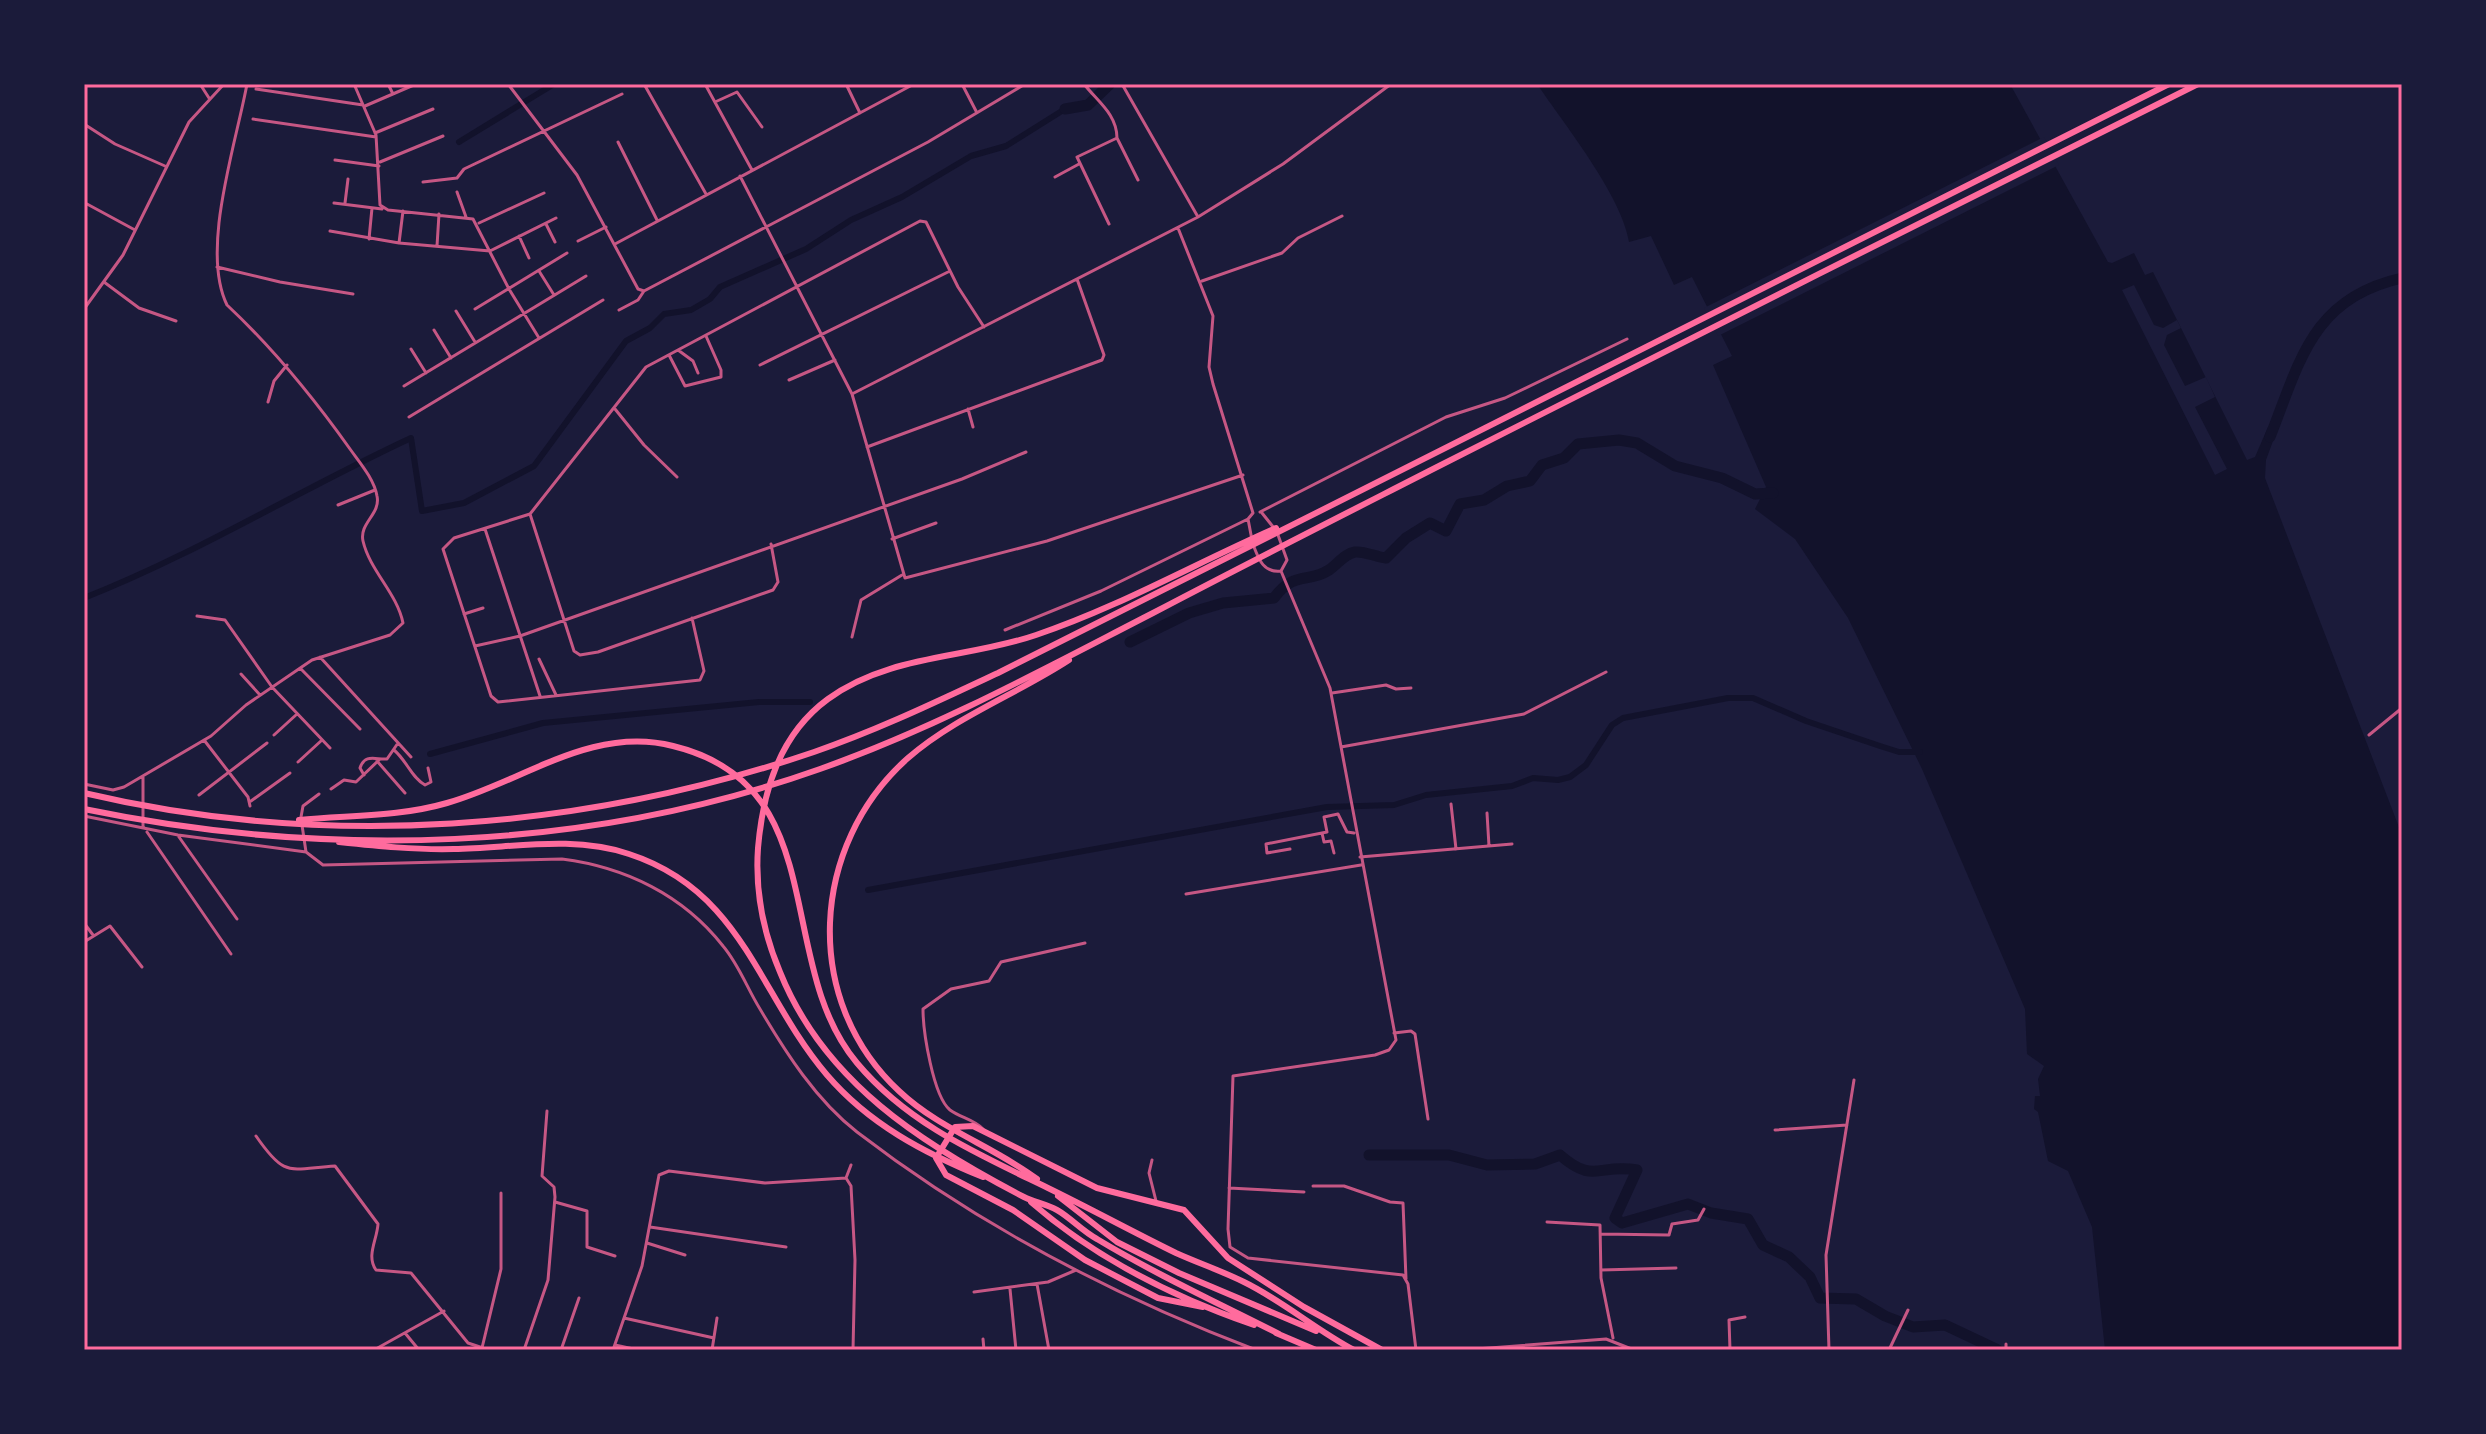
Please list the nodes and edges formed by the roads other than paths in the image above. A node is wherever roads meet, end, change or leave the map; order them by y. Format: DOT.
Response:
graph roads {
  1 [pos="200,84"];
  2 [pos="224,84"];
  3 [pos="247,84"];
  4 [pos="354,84"];
  5 [pos="388,84"];
  6 [pos="416,84"];
  7 [pos="508,84"];
  8 [pos="644,84"];
  9 [pos="705,84"];
  10 [pos="846,84"];
  11 [pos="914,84"];
  12 [pos="962,84"];
  13 [pos="1025,84"];
  14 [pos="1084,84"];
  15 [pos="1122,84"];
  16 [pos="1391,84"];
  17 [pos="2169,84"];
  18 [pos="2198,84"];
  19 [pos="906,86"];
  20 [pos="256,89"];
  21 [pos="393,94"];
  22 [pos="622,94"];
  23 [pos="209,98"];
  24 [pos="715,102"];
  25 [pos="364,106"];
  26 [pos="433,109"];
  27 [pos="976,111"];
  28 [pos="860,113"];
  29 [pos="253,119"];
  30 [pos="86,126"];
  31 [pos="762,127"];
  32 [pos="544,132"];
  33 [pos="84,133"];
  34 [pos="375,135"];
  35 [pos="443,136"];
  36 [pos="1117,138"];
  37 [pos="618,142"];
  38 [pos="335,160"];
  39 [pos="379,164"];
  40 [pos="1079,164"];
  41 [pos="165,166"];
  42 [pos="752,170"];
  43 [pos="740,176"];
  44 [pos="1055,177"];
  45 [pos="348,179"];
  46 [pos="1138,180"];
  47 [pos="423,182"];
  48 [pos="457,192"];
  49 [pos="544,193"];
  50 [pos="706,194"];
  51 [pos="334,203"];
  52 [pos="87,204"];
  53 [pos="345,204"];
  54 [pos="372,208"];
  55 [pos="388,210"];
  56 [pos="403,211"];
  57 [pos="439,214"];
  58 [pos="1342,216"];
  59 [pos="466,217"];
  60 [pos="1198,217"];
  61 [pos="556,218"];
  62 [pos="657,220"];
  63 [pos="545,223"];
  64 [pos="477,224"];
  65 [pos="1109,224"];
  66 [pos="606,227"];
  67 [pos="768,227"];
  68 [pos="1178,228"];
  69 [pos="135,230"];
  70 [pos="330,231"];
  71 [pos="519,236"];
  72 [pos="369,239"];
  73 [pos="578,241"];
  74 [pos="555,242"];
  75 [pos="399,243"];
  76 [pos="615,244"];
  77 [pos="437,246"];
  78 [pos="490,251"];
  79 [pos="567,253"];
  80 [pos="529,258"];
  81 [pos="217,267"];
  82 [pos="539,270"];
  83 [pos="950,271"];
  84 [pos="586,276"];
  85 [pos="1077,279"];
  86 [pos="104,282"];
  87 [pos="1200,282"];
  88 [pos="798,286"];
  89 [pos="509,289"];
  90 [pos="644,291"];
  91 [pos="353,294"];
  92 [pos="554,295"];
  93 [pos="603,300"];
  94 [pos="84,309"];
  95 [pos="475,309"];
  96 [pos="619,310"];
  97 [pos="456,311"];
  98 [pos="524,313"];
  99 [pos="176,321"];
  100 [pos="984,327"];
  101 [pos="434,330"];
  102 [pos="824,335"];
  103 [pos="706,336"];
  104 [pos="539,338"];
  105 [pos="1627,339"];
  106 [pos="475,343"];
  107 [pos="411,349"];
  108 [pos="678,350"];
  109 [pos="669,355"];
  110 [pos="451,358"];
  111 [pos="835,360"];
  112 [pos="287,365"];
  113 [pos="760,365"];
  114 [pos="426,373"];
  115 [pos="698,373"];
  116 [pos="789,380"];
  117 [pos="404,386"];
  118 [pos="852,394"];
  119 [pos="268,402"];
  120 [pos="614,408"];
  121 [pos="968,409"];
  122 [pos="409,417"];
  123 [pos="973,427"];
  124 [pos="867,447"];
  125 [pos="1026,452"];
  126 [pos="1243,475"];
  127 [pos="677,477"];
  128 [pos="375,490"];
  129 [pos="1338,502"];
  130 [pos="338,505"];
  131 [pos="884,507"];
  132 [pos="1260,512"];
  133 [pos="1253,513"];
  134 [pos="530,514"];
  135 [pos="1248,519"];
  136 [pos="936,523"];
  137 [pos="485,529"];
  138 [pos="892,539"];
  139 [pos="771,544"];
  140 [pos="1281,571"];
  141 [pos="902,575"];
  142 [pos="483,608"];
  143 [pos="464,614"];
  144 [pos="197,616"];
  145 [pos="565,618"];
  146 [pos="692,618"];
  147 [pos="1005,630"];
  148 [pos="520,636"];
  149 [pos="852,637"];
  150 [pos="1095,643"];
  151 [pos="475,646"];
  152 [pos="320,657"];
  153 [pos="539,659"];
  154 [pos="300,668"];
  155 [pos="1606,672"];
  156 [pos="241,674"];
  157 [pos="272,687"];
  158 [pos="1411,688"];
  159 [pos="1332,693"];
  160 [pos="260,695"];
  161 [pos="556,695"];
  162 [pos="540,696"];
  163 [pos="2402,708"];
  164 [pos="297,714"];
  165 [pos="360,729"];
  166 [pos="274,735"];
  167 [pos="2369,735"];
  168 [pos="204,740"];
  169 [pos="322,740"];
  170 [pos="267,743"];
  171 [pos="398,743"];
  172 [pos="1341,747"];
  173 [pos="330,748"];
  174 [pos="394,750"];
  175 [pos="411,757"];
  176 [pos="378,760"];
  177 [pos="298,762"];
  178 [pos="428,768"];
  179 [pos="229,773"];
  180 [pos="290,773"];
  181 [pos="365,775"];
  182 [pos="143,776"];
  183 [pos="84,784"];
  184 [pos="331,789"];
  185 [pos="84,793"];
  186 [pos="405,793"];
  187 [pos="319,794"];
  188 [pos="199,795"];
  189 [pos="1451,804"];
  190 [pos="84,809"];
  191 [pos="1487,813"];
  192 [pos="84,816"];
  193 [pos="279,822"];
  194 [pos="144,830"];
  195 [pos="1322,833"];
  196 [pos="1355,833"];
  197 [pos="178,835"];
  198 [pos="296,838"];
  199 [pos="1512,844"];
  200 [pos="1490,846"];
  201 [pos="1290,849"];
  202 [pos="1456,849"];
  203 [pos="306,852"];
  204 [pos="1334,853"];
  205 [pos="1359,857"];
  206 [pos="1361,865"];
  207 [pos="1186,894"];
  208 [pos="237,919"];
  209 [pos="84,923"];
  210 [pos="93,935"];
  211 [pos="84,942"];
  212 [pos="1085,943"];
  213 [pos="231,954"];
  214 [pos="142,967"];
  215 [pos="1394,1033"];
  216 [pos="1854,1080"];
  217 [pos="547,1111"];
  218 [pos="1428,1119"];
  219 [pos="1847,1125"];
  220 [pos="1775,1130"];
  221 [pos="987,1133"];
  222 [pos="256,1136"];
  223 [pos="1152,1160"];
  224 [pos="851,1165"];
  225 [pos="846,1178"];
  226 [pos="1001,1184"];
  227 [pos="1313,1186"];
  228 [pos="1048,1188"];
  229 [pos="1229,1188"];
  230 [pos="1304,1192"];
  231 [pos="501,1193"];
  232 [pos="1029,1199"];
  233 [pos="1156,1201"];
  234 [pos="555,1202"];
  235 [pos="1704,1209"];
  236 [pos="1547,1222"];
  237 [pos="650,1227"];
  238 [pos="1601,1234"];
  239 [pos="646,1243"];
  240 [pos="786,1247"];
  241 [pos="685,1255"];
  242 [pos="615,1256"];
  243 [pos="1676,1268"];
  244 [pos="1076,1270"];
  245 [pos="1601,1270"];
  246 [pos="1406,1279"];
  247 [pos="1037,1284"];
  248 [pos="1010,1289"];
  249 [pos="974,1292"];
  250 [pos="579,1298"];
  251 [pos="1203,1307"];
  252 [pos="444,1311"];
  253 [pos="1908,1312"];
  254 [pos="1745,1317"];
  255 [pos="624,1318"];
  256 [pos="717,1318"];
  257 [pos="405,1333"];
  258 [pos="1279,1334"];
  259 [pos="714,1338"];
  260 [pos="983,1339"];
  261 [pos="1613,1340"];
  262 [pos="1339,1342"];
  263 [pos="482,1348"];
  264 [pos="614,1348"];
  265 [pos="374,1350"];
  266 [pos="419,1350"];
  267 [pos="489,1350"];
  268 [pos="524,1350"];
  269 [pos="561,1350"];
  270 [pos="638,1350"];
  271 [pos="712,1350"];
  272 [pos="853,1350"];
  273 [pos="984,1350"];
  274 [pos="1016,1350"];
  275 [pos="1049,1350"];
  276 [pos="1256,1350"];
  277 [pos="1316,1350"];
  278 [pos="1354,1350"];
  279 [pos="1382,1350"];
  280 [pos="1416,1350"];
  281 [pos="1463,1350"];
  282 [pos="1634,1350"];
  283 [pos="1730,1350"];
  284 [pos="1829,1350"];
  285 [pos="1889,1350"];
  1 -- 23 [label="street"];
  2 -- 23 [label="street"];
  3 -- 81 [label="street"];
  4 -- 25 [label="street"];
  5 -- 21 [label="street"];
  6 -- 21 [label="street"];
  7 -- 32 [label="street"];
  8 -- 50 [label="street"];
  9 -- 24 [label="street"];
  10 -- 28 [label="street"];
  11 -- 19 [label="street"];
  12 -- 27 [label="street"];
  13 -- 27 [label="street"];
  14 -- 36 [label="street"];
  15 -- 60 [label="street"];
  16 -- 60 [label="street"];
  17 -- 129 [label="highway"];
  18 -- 150 [label="highway"];
  19 -- 28 [label="street"];
  20 -- 25 [label="street"];
  21 -- 25 [label="street"];
  22 -- 32 [label="street"];
  23 -- 41 [label="street"];
  24 -- 31 [label="street"];
  24 -- 42 [label="street"];
  25 -- 34 [label="street"];
  26 -- 34 [label="street"];
  27 -- 67 [label="street"];
  28 -- 42 [label="street"];
  29 -- 34 [label="street"];
  30 -- 33 [label="street"];
  30 -- 41 [label="street"];
  32 -- 47 [label="street"];
  32 -- 66 [label="street"];
  34 -- 39 [label="street"];
  35 -- 39 [label="street"];
  36 -- 40 [label="street"];
  36 -- 46 [label="street"];
  37 -- 62 [label="street"];
  38 -- 39 [label="street"];
  39 -- 55 [label="street"];
  40 -- 44 [label="street"];
  40 -- 65 [label="street"];
  41 -- 69 [label="street"];
  42 -- 43 [label="street"];
  43 -- 50 [label="street"];
  43 -- 67 [label="street"];
  45 -- 53 [label="street"];
  48 -- 59 [label="street"];
  49 -- 64 [label="street"];
  50 -- 62 [label="street"];
  51 -- 53 [label="street"];
  52 -- 69 [label="street"];
  53 -- 54 [label="street"];
  54 -- 55 [label="street"];
  54 -- 72 [label="street"];
  55 -- 56 [label="street"];
  56 -- 57 [label="street"];
  56 -- 75 [label="street"];
  57 -- 59 [label="street"];
  57 -- 77 [label="street"];
  58 -- 87 [label="street"];
  59 -- 64 [label="street"];
  60 -- 68 [label="street"];
  61 -- 63 [label="street"];
  62 -- 76 [label="street"];
  63 -- 71 [label="street"];
  63 -- 74 [label="street"];
  64 -- 78 [label="street"];
  66 -- 73 [label="street"];
  66 -- 76 [label="street"];
  67 -- 88 [label="street"];
  67 -- 90 [label="street"];
  68 -- 85 [label="street"];
  68 -- 87 [label="street"];
  69 -- 86 [label="street"];
  70 -- 72 [label="street"];
  71 -- 78 [label="street"];
  71 -- 80 [label="street"];
  72 -- 75 [label="street"];
  75 -- 77 [label="street"];
  76 -- 90 [label="street"];
  77 -- 78 [label="street"];
  78 -- 89 [label="street"];
  79 -- 82 [label="street"];
  81 -- 91 [label="street"];
  81 -- 112 [label="street"];
  82 -- 89 [label="street"];
  82 -- 92 [label="street"];
  83 -- 88 [label="street"];
  83 -- 100 [label="street"];
  83 -- 102 [label="street"];
  84 -- 92 [label="street"];
  85 -- 100 [label="street"];
  85 -- 121 [label="street"];
  86 -- 94 [label="street"];
  86 -- 99 [label="street"];
  87 -- 126 [label="street"];
  88 -- 102 [label="street"];
  88 -- 103 [label="street"];
  89 -- 95 [label="street"];
  89 -- 98 [label="street"];
  90 -- 96 [label="street"];
  92 -- 98 [label="street"];
  93 -- 104 [label="street"];
  97 -- 106 [label="street"];
  98 -- 104 [label="street"];
  98 -- 106 [label="street"];
  100 -- 118 [label="street"];
  101 -- 110 [label="street"];
  102 -- 111 [label="street"];
  102 -- 113 [label="street"];
  103 -- 108 [label="street"];
  103 -- 109 [label="street"];
  104 -- 122 [label="street"];
  105 -- 132 [label="street"];
  106 -- 110 [label="street"];
  107 -- 114 [label="street"];
  108 -- 109 [label="street"];
  108 -- 115 [label="street"];
  109 -- 120 [label="street"];
  110 -- 114 [label="street"];
  111 -- 116 [label="street"];
  111 -- 118 [label="street"];
  112 -- 119 [label="street"];
  112 -- 128 [label="street"];
  114 -- 117 [label="street"];
  118 -- 124 [label="street"];
  120 -- 127 [label="street"];
  120 -- 134 [label="street"];
  121 -- 123 [label="street"];
  121 -- 124 [label="street"];
  124 -- 131 [label="street"];
  125 -- 131 [label="street"];
  126 -- 133 [label="street"];
  126 -- 141 [label="street"];
  128 -- 130 [label="street"];
  128 -- 152 [label="street"];
  129 -- 193 [label="highway"];
  129 -- 226 [label="highway"];
  131 -- 138 [label="street"];
  131 -- 139 [label="street"];
  132 -- 133 [label="street"];
  132 -- 140 [label="street"];
  133 -- 135 [label="street"];
  134 -- 137 [label="street"];
  134 -- 145 [label="street"];
  135 -- 140 [label="street"];
  135 -- 147 [label="street"];
  136 -- 138 [label="street"];
  137 -- 143 [label="street"];
  137 -- 148 [label="street"];
  138 -- 141 [label="street"];
  139 -- 145 [label="street"];
  139 -- 146 [label="street"];
  140 -- 159 [label="street"];
  141 -- 149 [label="street"];
  142 -- 143 [label="street"];
  143 -- 151 [label="street"];
  144 -- 157 [label="street"];
  145 -- 146 [label="street"];
  145 -- 148 [label="street"];
  146 -- 161 [label="street"];
  148 -- 151 [label="street"];
  148 -- 162 [label="street"];
  150 -- 198 [label="highway"];
  150 -- 228 [label="highway"];
  151 -- 162 [label="street"];
  152 -- 154 [label="street"];
  152 -- 171 [label="street"];
  153 -- 161 [label="street"];
  154 -- 157 [label="street"];
  154 -- 165 [label="street"];
  155 -- 172 [label="street"];
  156 -- 160 [label="street"];
  157 -- 160 [label="street"];
  157 -- 164 [label="street"];
  158 -- 159 [label="street"];
  159 -- 172 [label="street"];
  160 -- 168 [label="street"];
  161 -- 162 [label="street"];
  163 -- 167 [label="street"];
  164 -- 166 [label="street"];
  164 -- 169 [label="street"];
  168 -- 179 [label="street"];
  168 -- 182 [label="street"];
  169 -- 173 [label="street"];
  169 -- 177 [label="street"];
  170 -- 179 [label="street"];
  171 -- 174 [label="street"];
  171 -- 175 [label="street"];
  172 -- 196 [label="street"];
  174 -- 176 [label="street"];
  174 -- 178 [label="street"];
  176 -- 181 [label="street"];
  176 -- 181 [label="street"];
  176 -- 186 [label="street"];
  179 -- 180 [label="street"];
  179 -- 188 [label="street"];
  181 -- 184 [label="street"];
  182 -- 183 [label="street"];
  182 -- 194 [label="street"];
  185 -- 193 [label="highway"];
  187 -- 203 [label="street"];
  189 -- 202 [label="street"];
  190 -- 198 [label="highway"];
  191 -- 200 [label="street"];
  192 -- 194 [label="street"];
  193 -- 228 [label="highway"];
  194 -- 197 [label="street"];
  194 -- 213 [label="street"];
  195 -- 196 [label="street"];
  195 -- 201 [label="street"];
  195 -- 204 [label="street"];
  196 -- 205 [label="street"];
  197 -- 203 [label="street"];
  197 -- 208 [label="street"];
  198 -- 226 [label="highway"];
  199 -- 200 [label="street"];
  200 -- 202 [label="street"];
  202 -- 205 [label="street"];
  203 -- 244 [label="street"];
  205 -- 206 [label="street"];
  206 -- 207 [label="street"];
  206 -- 215 [label="street"];
  209 -- 210 [label="street"];
  210 -- 211 [label="street"];
  210 -- 214 [label="street"];
  212 -- 221 [label="street"];
  215 -- 218 [label="street"];
  215 -- 229 [label="street"];
  216 -- 219 [label="street"];
  217 -- 234 [label="street"];
  219 -- 220 [label="street"];
  219 -- 284 [label="street"];
  221 -- 233 [label="highway"];
  221 -- 251 [label="highway"];
  222 -- 252 [label="street"];
  223 -- 233 [label="street"];
  224 -- 225 [label="street"];
  225 -- 237 [label="street"];
  225 -- 272 [label="street"];
  226 -- 232 [label="highway"];
  227 -- 246 [label="street"];
  228 -- 262 [label="highway"];
  228 -- 262 [label="highway"];
  229 -- 230 [label="street"];
  229 -- 246 [label="street"];
  231 -- 263 [label="street"];
  232 -- 251 [label="highway"];
  232 -- 258 [label="highway"];
  233 -- 279 [label="highway"];
  234 -- 242 [label="street"];
  234 -- 268 [label="street"];
  235 -- 238 [label="street"];
  236 -- 238 [label="street"];
  237 -- 239 [label="street"];
  237 -- 240 [label="street"];
  238 -- 245 [label="street"];
  239 -- 241 [label="street"];
  239 -- 255 [label="street"];
  243 -- 245 [label="street"];
  244 -- 247 [label="street"];
  244 -- 276 [label="street"];
  245 -- 261 [label="street"];
  246 -- 280 [label="street"];
  247 -- 248 [label="street"];
  247 -- 275 [label="street"];
  248 -- 249 [label="street"];
  248 -- 274 [label="street"];
  250 -- 269 [label="street"];
  251 -- 258 [label="highway"];
  252 -- 257 [label="street"];
  252 -- 263 [label="street"];
  253 -- 285 [label="street"];
  254 -- 283 [label="street"];
  255 -- 259 [label="street"];
  255 -- 264 [label="street"];
  256 -- 259 [label="street"];
  257 -- 265 [label="street"];
  257 -- 266 [label="street"];
  258 -- 277 [label="highway"];
  259 -- 271 [label="street"];
  260 -- 273 [label="street"];
  261 -- 281 [label="street"];
  261 -- 282 [label="street"];
  262 -- 278 [label="highway"];
  263 -- 267 [label="street"];
  264 -- 270 [label="street"];
}
